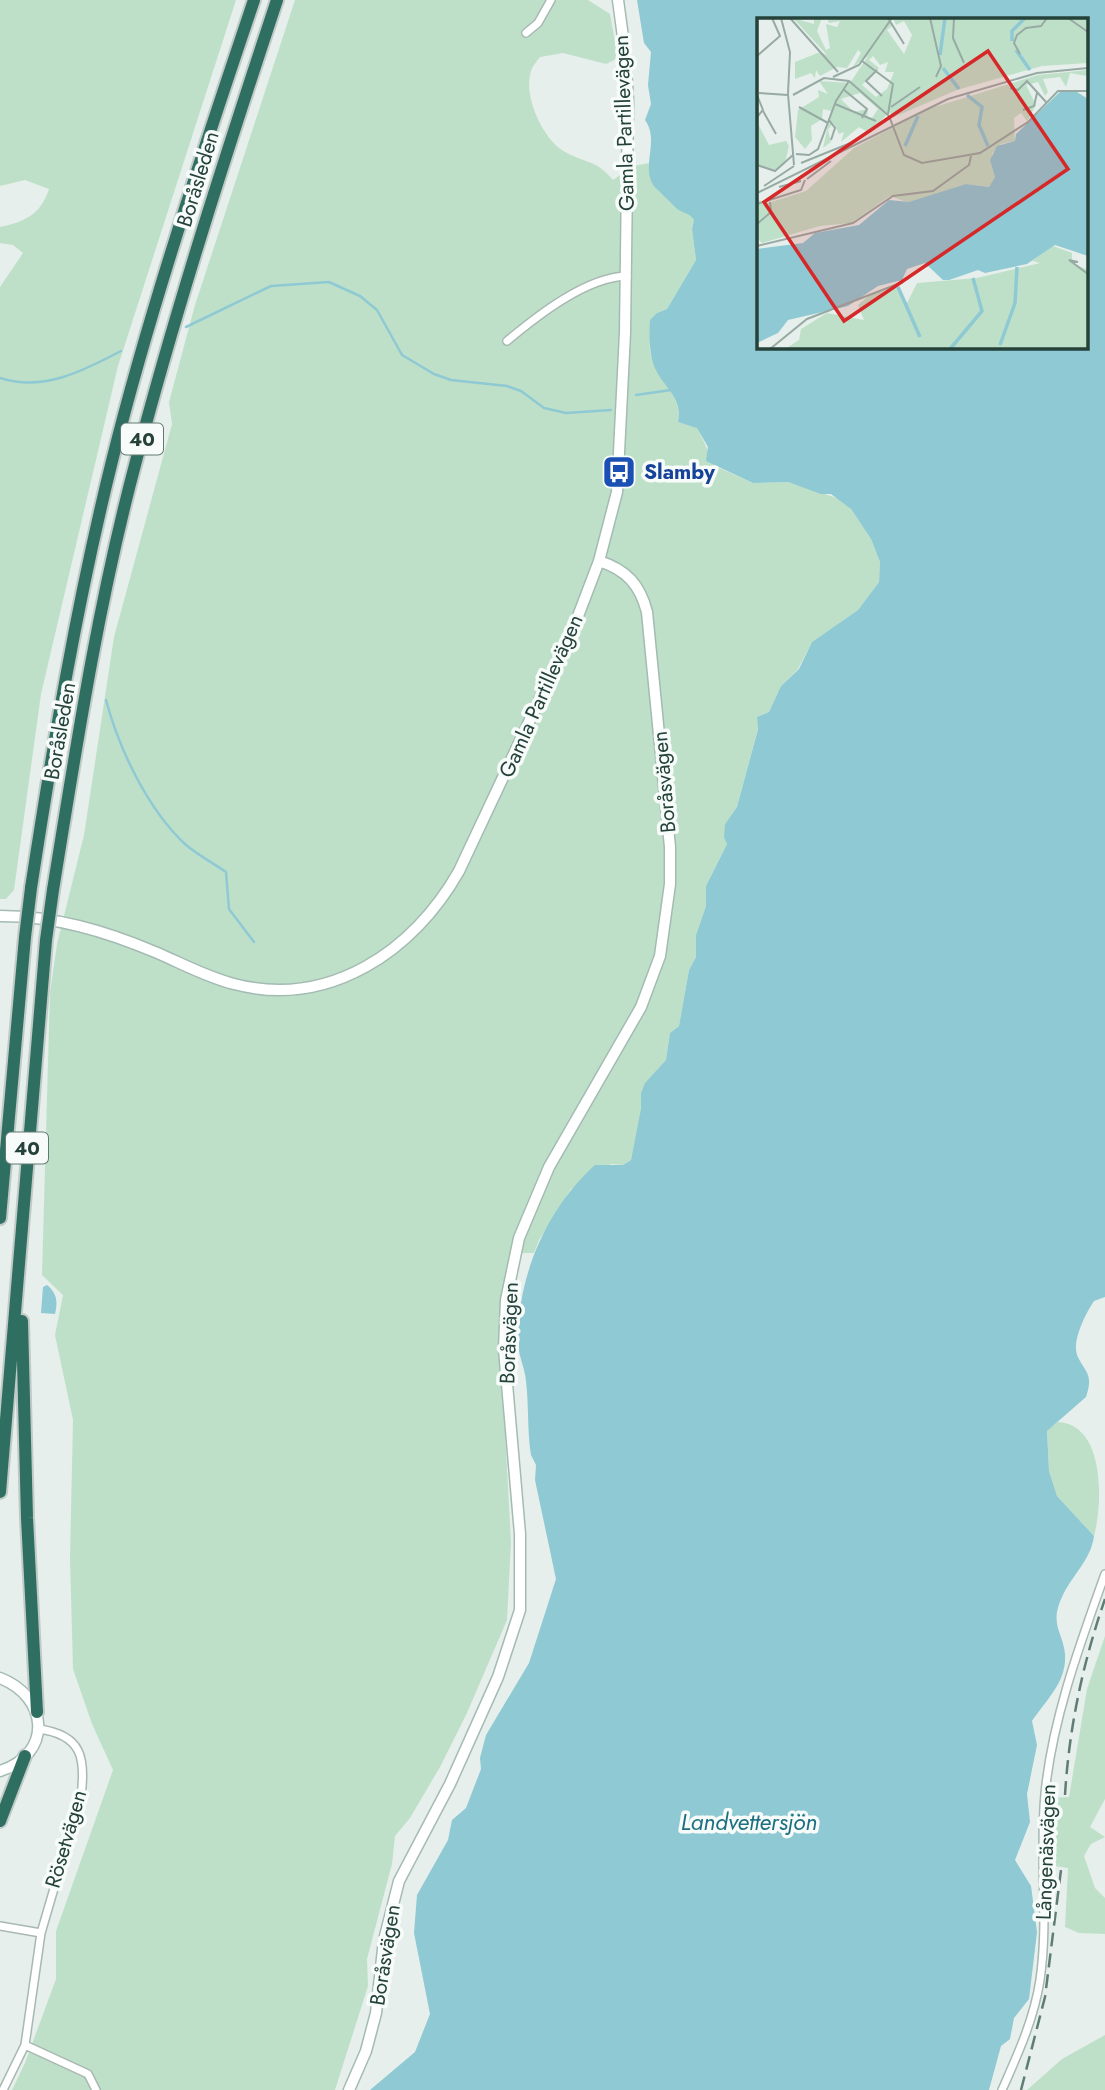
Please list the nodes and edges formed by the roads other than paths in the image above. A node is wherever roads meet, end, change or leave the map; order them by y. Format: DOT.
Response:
graph roads {
  1 [pos="254,0"];
  2 [pos="277,0"];
  3 [pos="551,0"];
  4 [pos="618,0"];
  5 [pos="526,33"];
  6 [pos="627,276"];
  7 [pos="507,341"];
  8 [pos="599,561"];
  9 [pos="0,916"];
  10 [pos="0,1218"];
  11 [pos="20,1249"];
  12 [pos="0,1492"];
  13 [pos="1105,1574"];
  14 [pos="0,1678"];
  15 [pos="37,1712"];
  16 [pos="39,1729"];
  17 [pos="25,1756"];
  18 [pos="0,1771"];
  19 [pos="0,1821"];
  20 [pos="0,1926"];
  21 [pos="41,1933"];
  22 [pos="25,2045"];
  23 [pos="4,2090"];
  24 [pos="96,2090"];
  25 [pos="349,2090"];
  26 [pos="1002,2090"];
  1 -- 10 [label="highway, Boråsleden / 40, bridge"];
  2 -- 11 [label="highway, Boråsleden / 40, bridge"];
  3 -- 5 [label="street"];
  4 -- 6 [label="street, Gamla Partillevägen"];
  6 -- 7 [label="street"];
  6 -- 8 [label="street, Gamla Partillevägen"];
  8 -- 9 [label="street, Gamla Partillevägen"];
  8 -- 25 [label="street, Boråsvägen"];
  11 -- 12 [label="highway, Boråsleden / 40"];
  11 -- 15 [label="highway"];
  13 -- 26 [label="street, Långenäsvägen"];
  14 -- 15 [label="street"];
  15 -- 16 [label="street"];
  16 -- 17 [label="street"];
  16 -- 21 [label="street, Rösetvägen"];
  17 -- 18 [label="street"];
  17 -- 19 [label="highway"];
  20 -- 21 [label="street"];
  21 -- 22 [label="street, Rösetvägen"];
  22 -- 23 [label="street, Rösetvägen"];
  22 -- 24 [label="street"];
}
